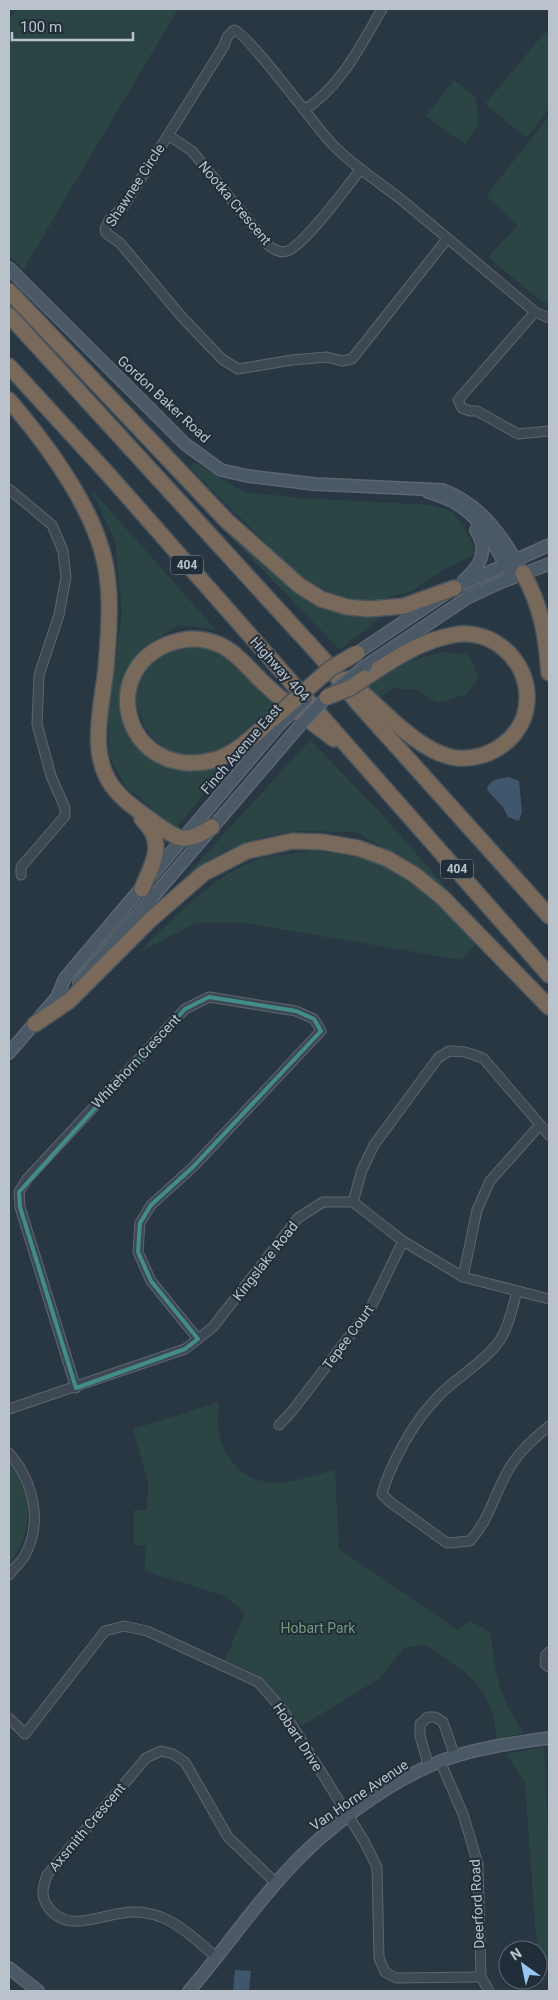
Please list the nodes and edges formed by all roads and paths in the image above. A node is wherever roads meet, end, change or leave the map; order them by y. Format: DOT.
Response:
graph roads {
  1 [pos="379,10"];
  2 [pos="304,110"];
  3 [pos="168,135"];
  4 [pos="361,169"];
  5 [pos="447,239"];
  6 [pos="9,268"];
  7 [pos="9,291"];
  8 [pos="535,312"];
  9 [pos="9,314"];
  10 [pos="549,318"];
  11 [pos="9,366"];
  12 [pos="9,400"];
  13 [pos="549,431"];
  14 [pos="9,489"];
  15 [pos="422,489"];
  16 [pos="438,496"];
  17 [pos="549,545"];
  18 [pos="511,562"];
  19 [pos="549,564"];
  20 [pos="519,575"];
  21 [pos="454,588"];
  22 [pos="324,660"];
  23 [pos="363,665"];
  24 [pos="549,673"];
  25 [pos="328,697"];
  26 [pos="276,722"];
  27 [pos="364,763"];
  28 [pos="126,802"];
  29 [pos="212,827"];
  30 [pos="184,840"];
  31 [pos="21,875"];
  32 [pos="142,889"];
  33 [pos="549,916"];
  34 [pos="549,975"];
  35 [pos="57,998"];
  36 [pos="549,1007"];
  37 [pos="35,1024"];
  38 [pos="9,1053"];
  39 [pos="540,1125"];
  40 [pos="549,1135"];
  41 [pos="353,1202"];
  42 [pos="403,1241"];
  43 [pos="463,1277"];
  44 [pos="517,1291"];
  45 [pos="549,1299"];
  46 [pos="198,1339"];
  47 [pos="76,1388"];
  48 [pos="9,1409"];
  49 [pos="279,1425"];
  50 [pos="549,1426"];
  51 [pos="9,1453"];
  52 [pos="9,1575"];
  53 [pos="549,1652"];
  54 [pos="549,1667"];
  55 [pos="9,1718"];
  56 [pos="549,1738"];
  57 [pos="455,1756"];
  58 [pos="440,1761"];
  59 [pos="429,1767"];
  60 [pos="348,1817"];
  61 [pos="276,1882"];
  62 [pos="217,1958"];
  63 [pos="9,1968"];
  64 [pos="481,1977"];
  65 [pos="38,1991"];
  66 [pos="189,1991"];
  67 [pos="489,1991"];
  1 -- 2 [label="street"];
  2 -- 3 [label="street, Shawnee Circle"];
  2 -- 4 [label="street, Shawnee Circle"];
  3 -- 4 [label="street, Nootka Crescent"];
  3 -- 5 [label="street, Shawnee Circle"];
  4 -- 5 [label="street, Shawnee Circle"];
  5 -- 8 [label="street, Shawnee Circle"];
  6 -- 15 [label="main road, Gordon Baker Road"];
  7 -- 21 [label="highway"];
  8 -- 10 [label="street, Shawnee Circle"];
  8 -- 13 [label="street"];
  9 -- 22 [label="highway, 404"];
  11 -- 27 [label="highway, Highway 404 / 404"];
  12 -- 28 [label="highway"];
  14 -- 31 [label="street"];
  15 -- 16 [label="main road, Gordon Baker Road"];
  15 -- 18 [label="main road, Gordon Baker Road"];
  16 -- 18 [label="main road, Gordon Baker Road"];
  16 -- 21 [label="main road"];
  17 -- 18 [label="main road"];
  18 -- 20 [label="main road"];
  18 -- 21 [label="main road"];
  19 -- 20 [label="main road"];
  20 -- 23 [label="main road"];
  20 -- 24 [label="highway"];
  21 -- 23 [label="main road"];
  22 -- 23 [label="highway"];
  22 -- 33 [label="highway, 404"];
  23 -- 25 [label="highway, bridge"];
  23 -- 26 [label="highway, bridge"];
  25 -- 29 [label="main road, Finch Avenue East, bridge"];
  26 -- 27 [label="highway"];
  26 -- 30 [label="main road, Finch Avenue East"];
  27 -- 34 [label="highway, Highway 404 / 404"];
  28 -- 30 [label="highway"];
  28 -- 32 [label="highway"];
  29 -- 30 [label="highway"];
  29 -- 35 [label="main road, Finch Avenue East"];
  30 -- 32 [label="main road, Finch Avenue East"];
  32 -- 35 [label="main road, Finch Avenue East"];
  35 -- 37 [label="main road, Finch Avenue East"];
  36 -- 37 [label="highway"];
  37 -- 38 [label="main road, Finch Avenue East"];
  39 -- 40 [label="street"];
  39 -- 41 [label="street"];
  39 -- 43 [label="street"];
  41 -- 42 [label="street"];
  41 -- 46 [label="street, Kingslake Road"];
  42 -- 43 [label="street"];
  42 -- 49 [label="street, Tepee Court"];
  43 -- 44 [label="street"];
  44 -- 45 [label="street"];
  44 -- 50 [label="street"];
  46 -- 47 [label="street, Kingslake Road"];
  46 -- 47 [label="street, Whitehorn Crescent"];
  47 -- 48 [label="street, Kingslake Road"];
  51 -- 52 [label="street"];
  53 -- 54 [label="street"];
  55 -- 60 [label="street, Hobart Drive"];
  56 -- 57 [label="main road, Van Horne Avenue"];
  57 -- 58 [label="main road, Van Horne Avenue"];
  57 -- 59 [label="street"];
  58 -- 59 [label="main road, Van Horne Avenue"];
  58 -- 64 [label="street, Deerford Road"];
  59 -- 60 [label="main road, Van Horne Avenue"];
  60 -- 61 [label="main road, Van Horne Avenue"];
  60 -- 64 [label="street, Hobart Drive"];
  61 -- 62 [label="main road, Van Horne Avenue"];
  61 -- 62 [label="street, Axsmith Crescent"];
  62 -- 66 [label="main road, Van Horne Avenue"];
  63 -- 65 [label="main road"];
  64 -- 67 [label="street, Deerford Road"];
}
